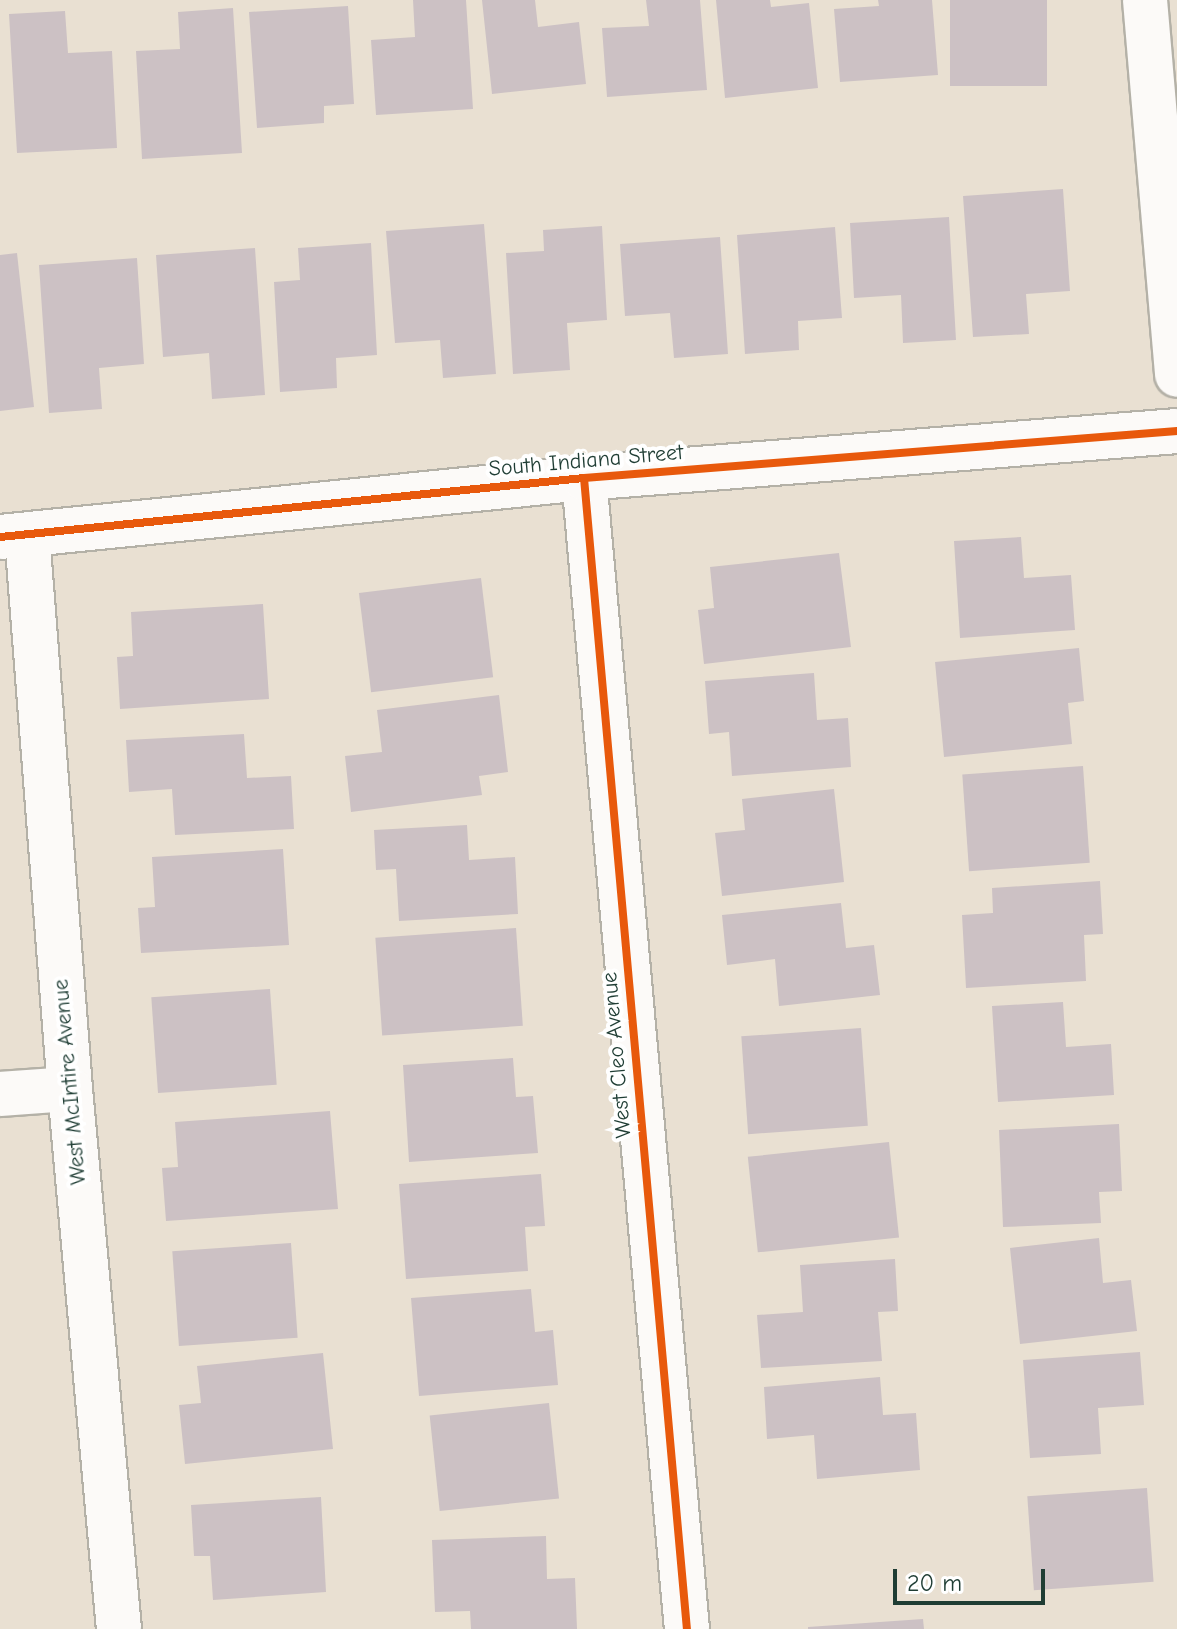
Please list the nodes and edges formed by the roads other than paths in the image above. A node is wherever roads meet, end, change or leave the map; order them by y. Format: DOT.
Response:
graph roads {
  1 [pos="1145,0"];
  2 [pos="1177,375"];
  3 [pos="1177,431"];
  4 [pos="584,478"];
  5 [pos="13,536"];
  6 [pos="70,1089"];
  7 [pos="0,1094"];
  8 [pos="119,1629"];
  9 [pos="687,1629"];
  1 -- 2 [label="street"];
  3 -- 4 [label="street, South Indiana Street"];
  4 -- 5 [label="street, South Indiana Street"];
  4 -- 9 [label="street, West Cleo Avenue"];
  5 -- 6 [label="street, West McIntire Avenue"];
  6 -- 7 [label="street"];
  6 -- 8 [label="street, West McIntire Avenue"];
}
